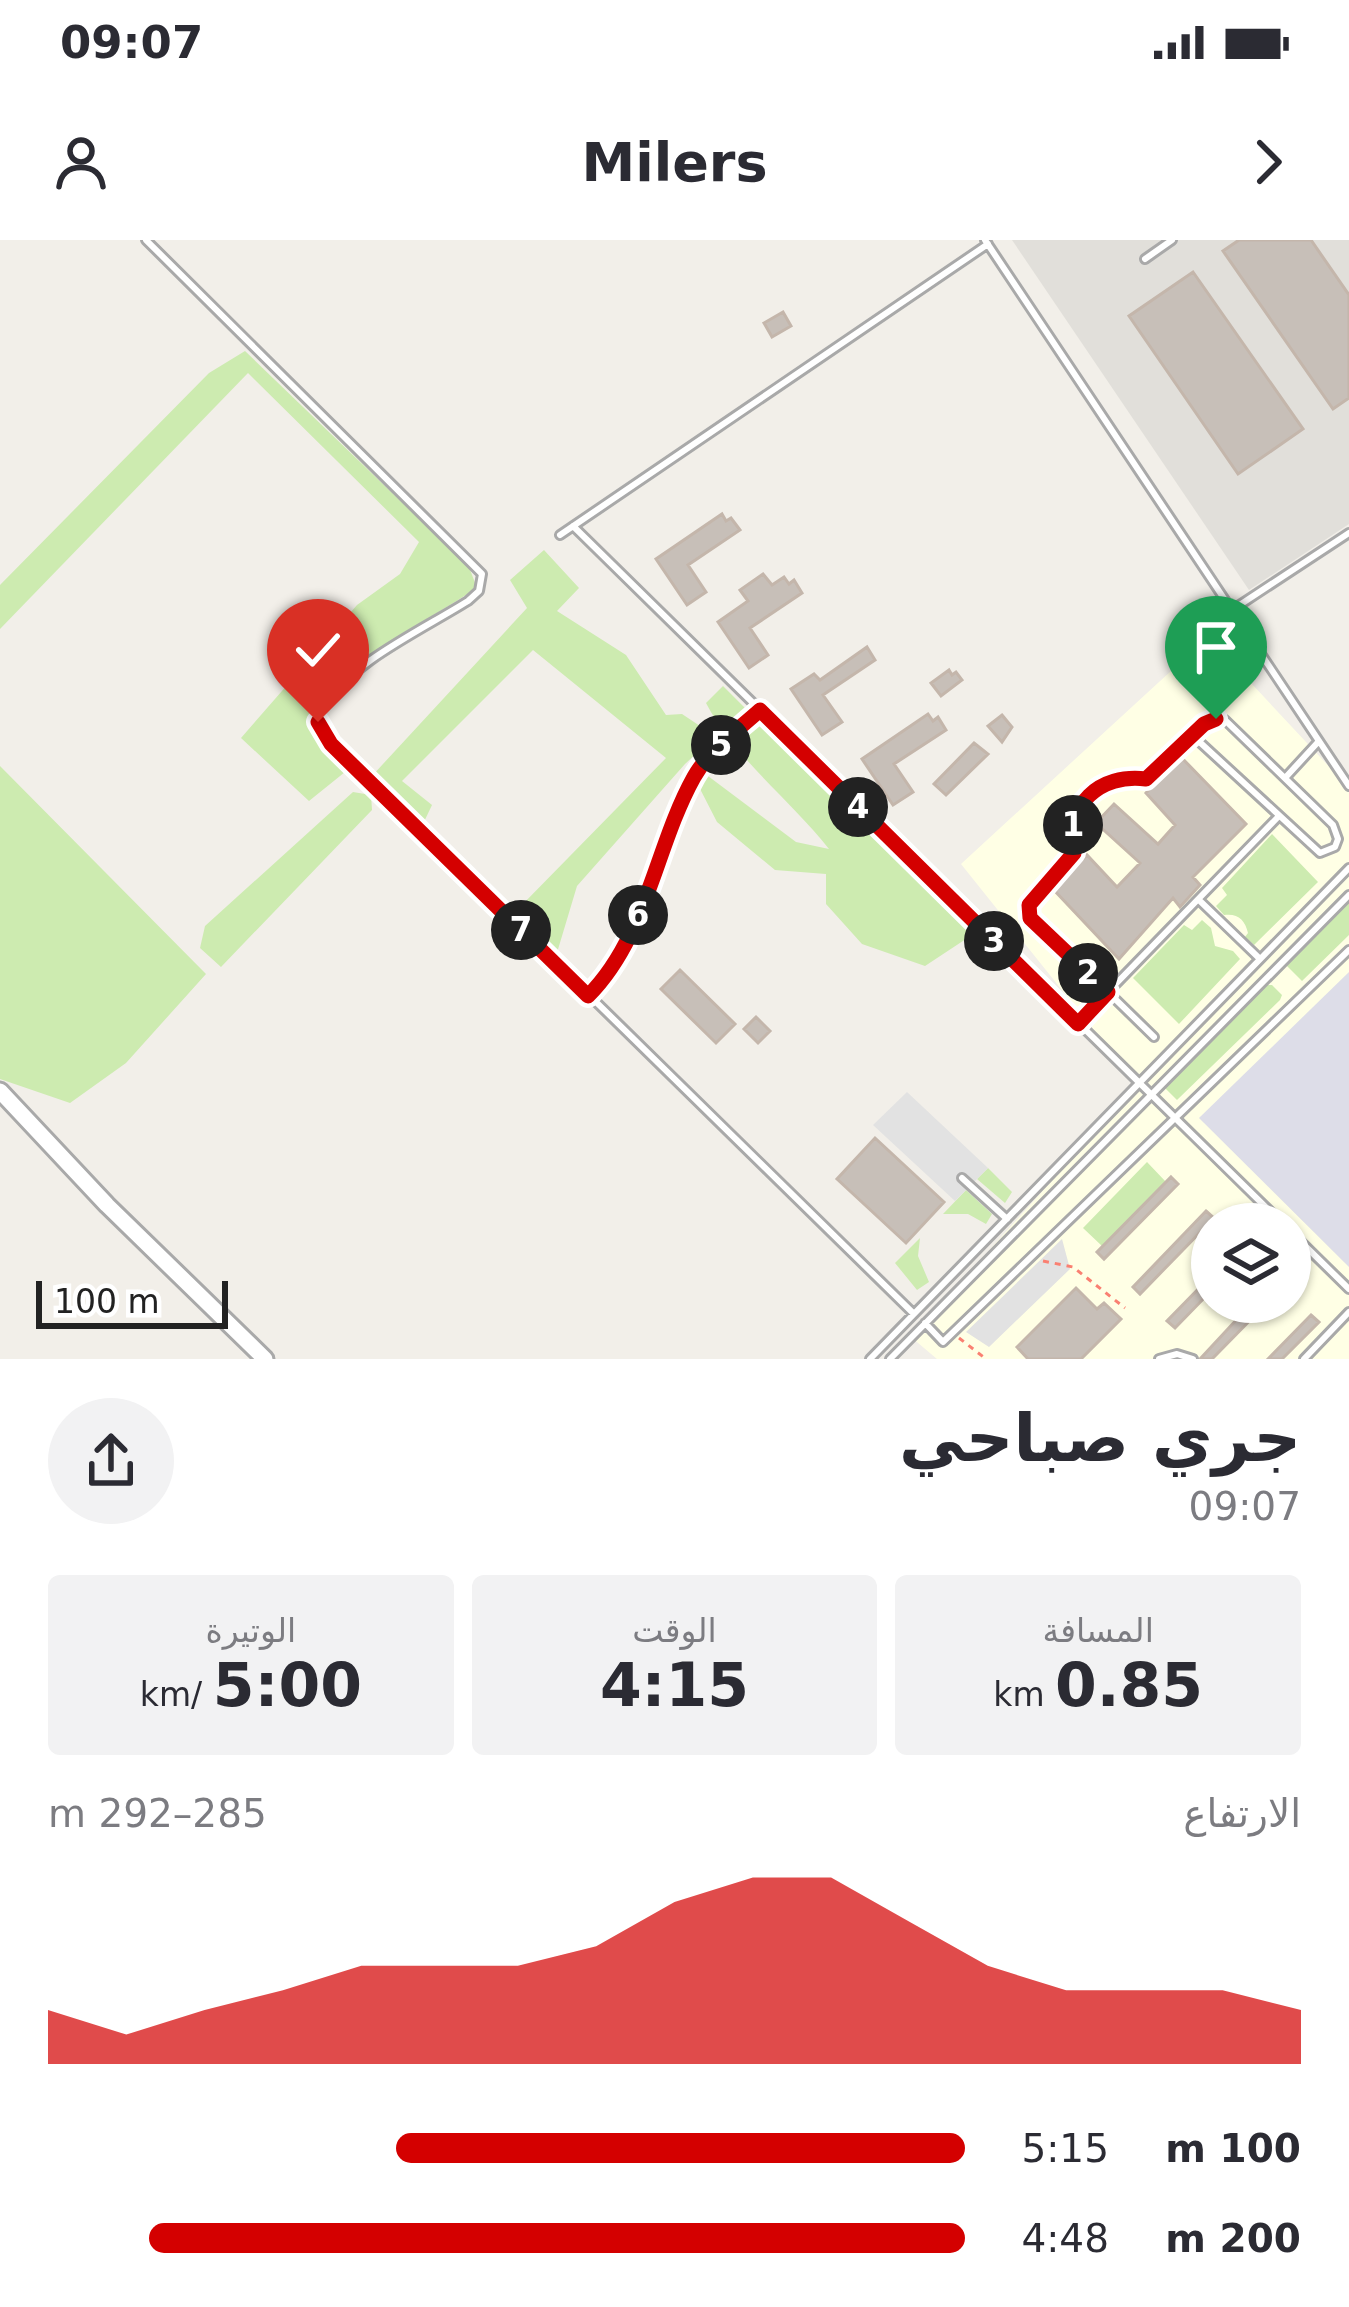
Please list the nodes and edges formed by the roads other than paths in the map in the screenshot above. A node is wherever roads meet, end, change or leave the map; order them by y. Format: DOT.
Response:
graph roads {
  1 [pos="146,240"];
  2 [pos="1172,240"];
  3 [pos="987,242"];
  4 [pos="1144,259"];
  5 [pos="573,526"];
  6 [pos="1349,532"];
  7 [pos="560,535"];
  8 [pos="1232,610"];
  9 [pos="1192,736"];
  10 [pos="1319,741"];
  11 [pos="1285,778"];
  12 [pos="1349,786"];
  13 [pos="1278,817"];
  14 [pos="1349,868"];
  15 [pos="1349,895"];
  16 [pos="1200,901"];
  17 [pos="1349,950"];
  18 [pos="1260,959"];
  19 [pos="1108,992"];
  20 [pos="1078,1024"];
  21 [pos="1154,1037"];
  22 [pos="1138,1084"];
  23 [pos="0,1091"];
  24 [pos="1150,1096"];
  25 [pos="1175,1119"];
  26 [pos="962,1178"];
  27 [pos="1261,1203"];
  28 [pos="1007,1219"];
  29 [pos="1311,1252"];
  30 [pos="1349,1289"];
  31 [pos="1349,1312"];
  32 [pos="914,1314"];
  33 [pos="925,1323"];
  34 [pos="265,1359"];
  35 [pos="870,1359"];
  36 [pos="890,1359"];
  37 [pos="1159,1359"];
  38 [pos="1193,1359"];
  39 [pos="1304,1359"];
  1 -- 32 [label="lane"];
  2 -- 4 [label="lane"];
  3 -- 5 [label="lane"];
  3 -- 8 [label="lane"];
  5 -- 7 [label="lane"];
  5 -- 20 [label="lane"];
  6 -- 8 [label="lane"];
  8 -- 10 [label="lane"];
  9 -- 11 [label="lane"];
  9 -- 13 [label="lane"];
  9 -- 19 [label="lane"];
  10 -- 11 [label="lane"];
  10 -- 12 [label="lane"];
  11 -- 13 [label="lane"];
  13 -- 16 [label="lane"];
  14 -- 18 [label="lane"];
  15 -- 24 [label="lane"];
  16 -- 18 [label="lane"];
  16 -- 19 [label="lane"];
  17 -- 25 [label="lane"];
  18 -- 22 [label="lane"];
  19 -- 20 [label="lane"];
  19 -- 21 [label="lane"];
  20 -- 22 [label="lane"];
  22 -- 24 [label="lane"];
  22 -- 28 [label="lane"];
  23 -- 34 [label="street"];
  24 -- 25 [label="lane"];
  24 -- 33 [label="lane"];
  25 -- 27 [label="lane"];
  25 -- 33 [label="lane"];
  26 -- 28 [label="lane"];
  28 -- 32 [label="lane"];
  29 -- 30 [label="lane"];
  31 -- 39 [label="lane"];
  32 -- 35 [label="lane"];
  33 -- 36 [label="lane"];
  37 -- 38 [label="lane"];
}
